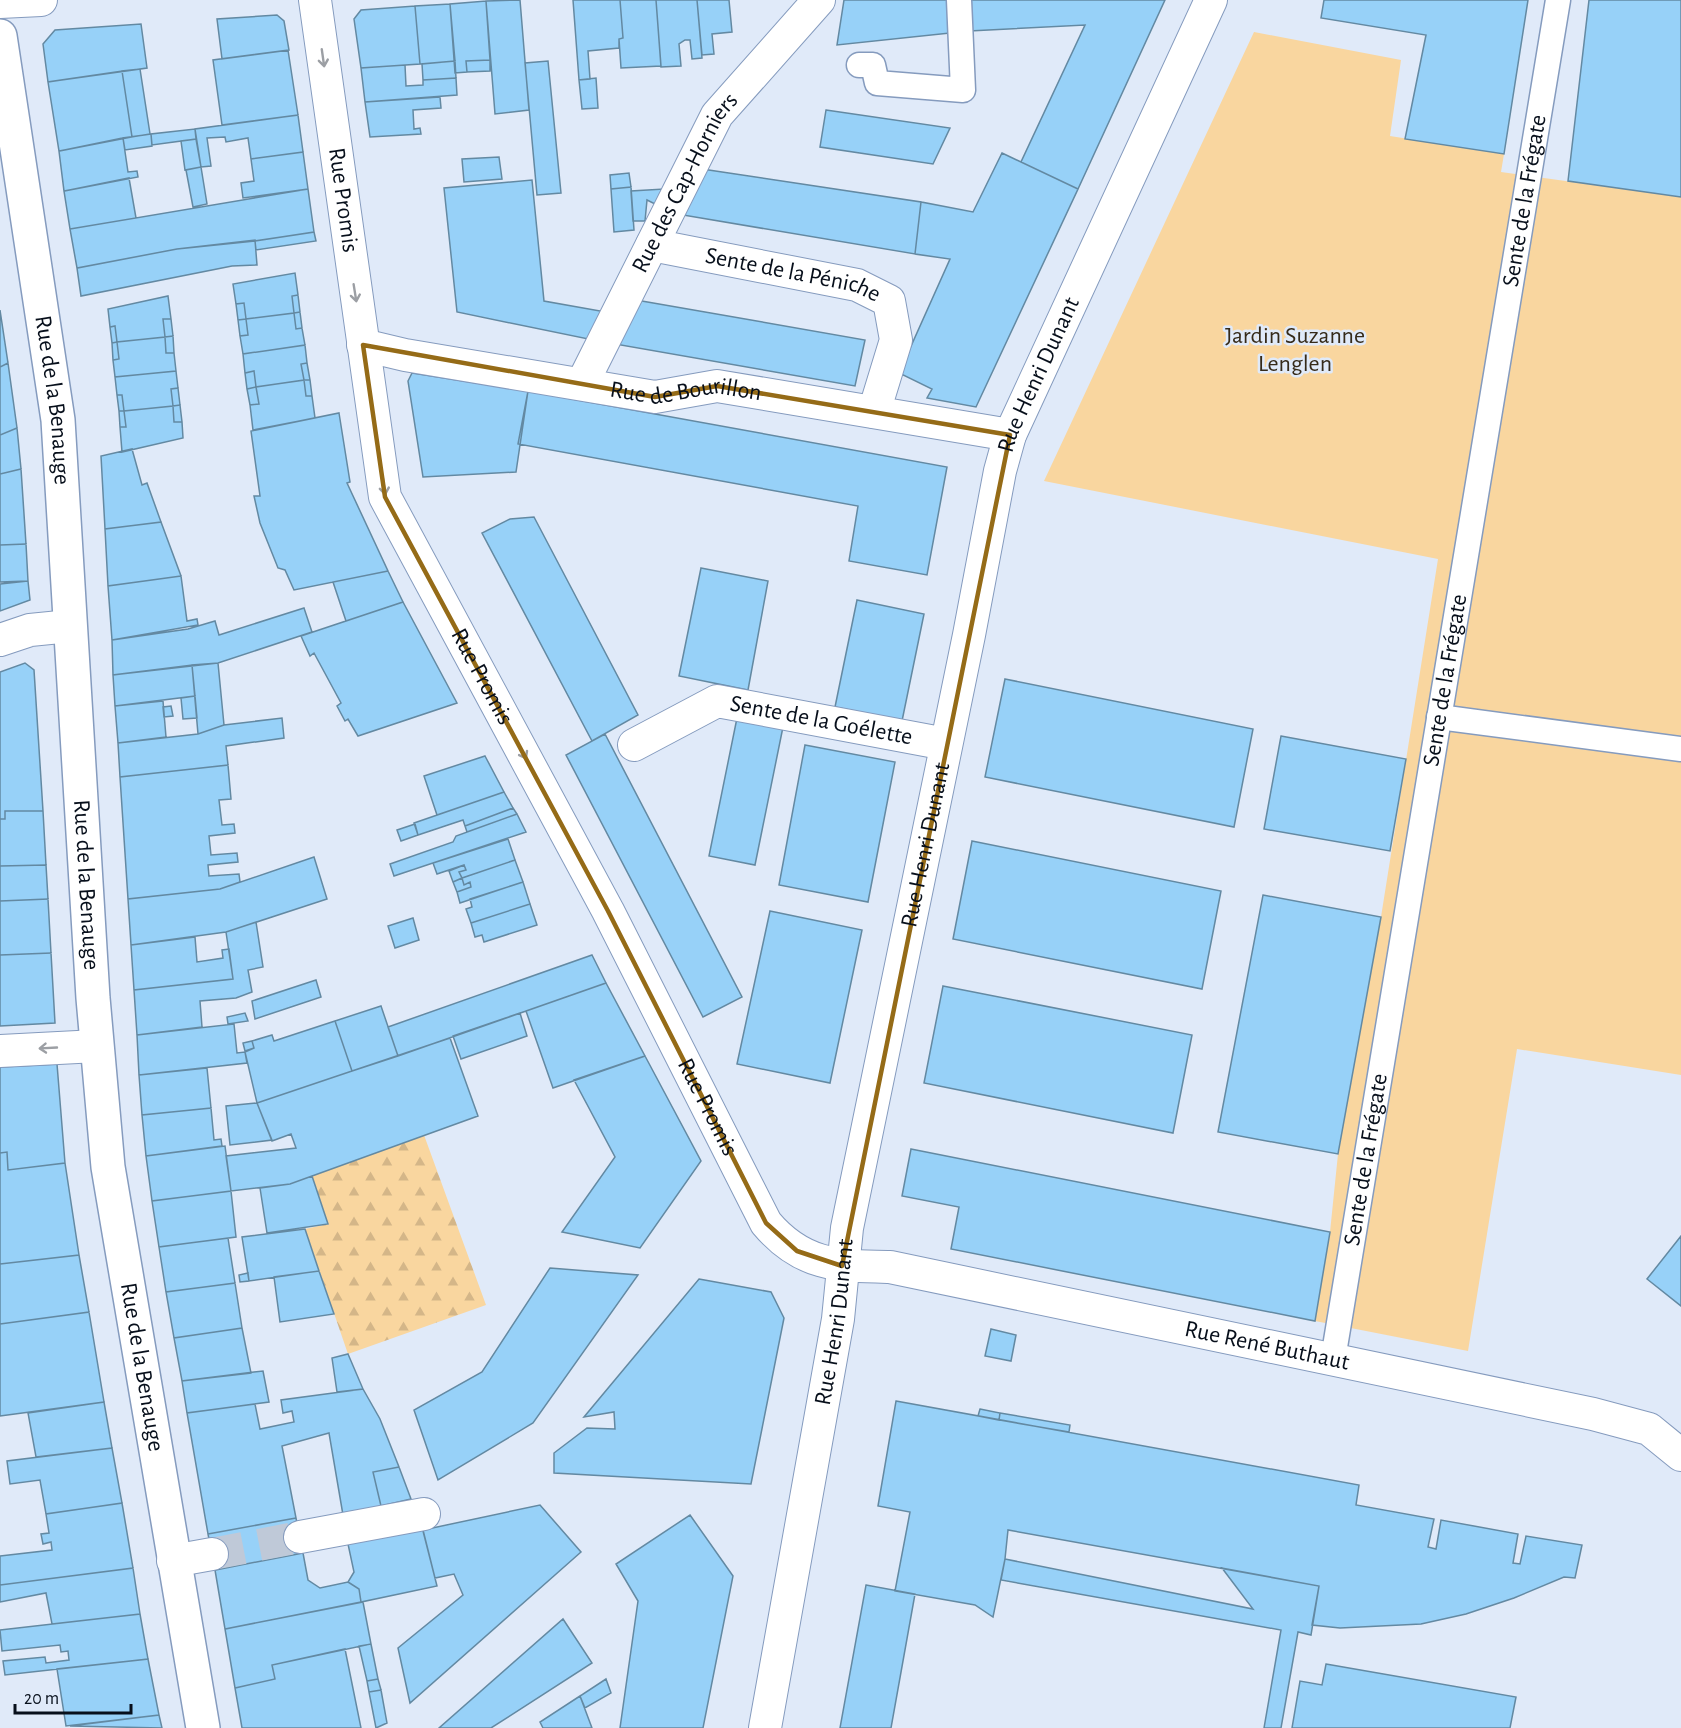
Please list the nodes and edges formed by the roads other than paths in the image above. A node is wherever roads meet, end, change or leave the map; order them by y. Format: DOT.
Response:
graph roads {
  1 [pos="40,0"];
  2 [pos="315,0"];
  3 [pos="819,0"];
  4 [pos="959,0"];
  5 [pos="1211,0"];
  6 [pos="1558,0"];
  7 [pos="0,2"];
  8 [pos="0,36"];
  9 [pos="859,65"];
  10 [pos="652,245"];
  11 [pos="363,345"];
  12 [pos="582,384"];
  13 [pos="874,412"];
  14 [pos="1010,435"];
  15 [pos="70,626"];
  16 [pos="0,640"];
  17 [pos="1439,717"];
  18 [pos="946,744"];
  19 [pos="634,746"];
  20 [pos="1681,749"];
  21 [pos="97,1046"];
  22 [pos="0,1051"];
  23 [pos="842,1266"];
  24 [pos="1333,1359"];
  25 [pos="1681,1455"];
  26 [pos="424,1514"];
  27 [pos="300,1537"];
  28 [pos="212,1554"];
  29 [pos="173,1561"];
  30 [pos="203,1728"];
  31 [pos="765,1728"];
  1 -- 7 [label="street"];
  2 -- 11 [label="street, Rue Promis, one-way"];
  3 -- 10 [label="street, Rue des Cap-Horniers"];
  4 -- 9 [label="street"];
  5 -- 14 [label="street, Rue Henri Dunant"];
  6 -- 17 [label="street, Sente de la Frégate"];
  8 -- 15 [label="main road, Rue de la Benauge"];
  10 -- 12 [label="street, Rue des Cap-Horniers"];
  10 -- 13 [label="street, Sente de la Péniche"];
  11 -- 12 [label="street, Rue de Bourillon"];
  11 -- 23 [label="street, Rue Promis, one-way"];
  12 -- 13 [label="street, Rue de Bourillon"];
  13 -- 14 [label="street, Rue de Bourillon"];
  14 -- 18 [label="street, Rue Henri Dunant"];
  15 -- 16 [label="street"];
  15 -- 21 [label="main road, Rue de la Benauge"];
  17 -- 20 [label="street"];
  17 -- 24 [label="street, Sente de la Frégate"];
  18 -- 19 [label="street, Sente de la Goélette"];
  18 -- 23 [label="street, Rue Henri Dunant"];
  21 -- 22 [label="street, one-way"];
  21 -- 29 [label="main road, Rue de la Benauge"];
  23 -- 24 [label="street, Rue René Buthaut"];
  23 -- 31 [label="street, Rue Henri Dunant"];
  24 -- 25 [label="street, Rue René Buthaut"];
  26 -- 27 [label="street"];
  28 -- 29 [label="street"];
  29 -- 30 [label="main road, Rue de la Benauge"];
}
